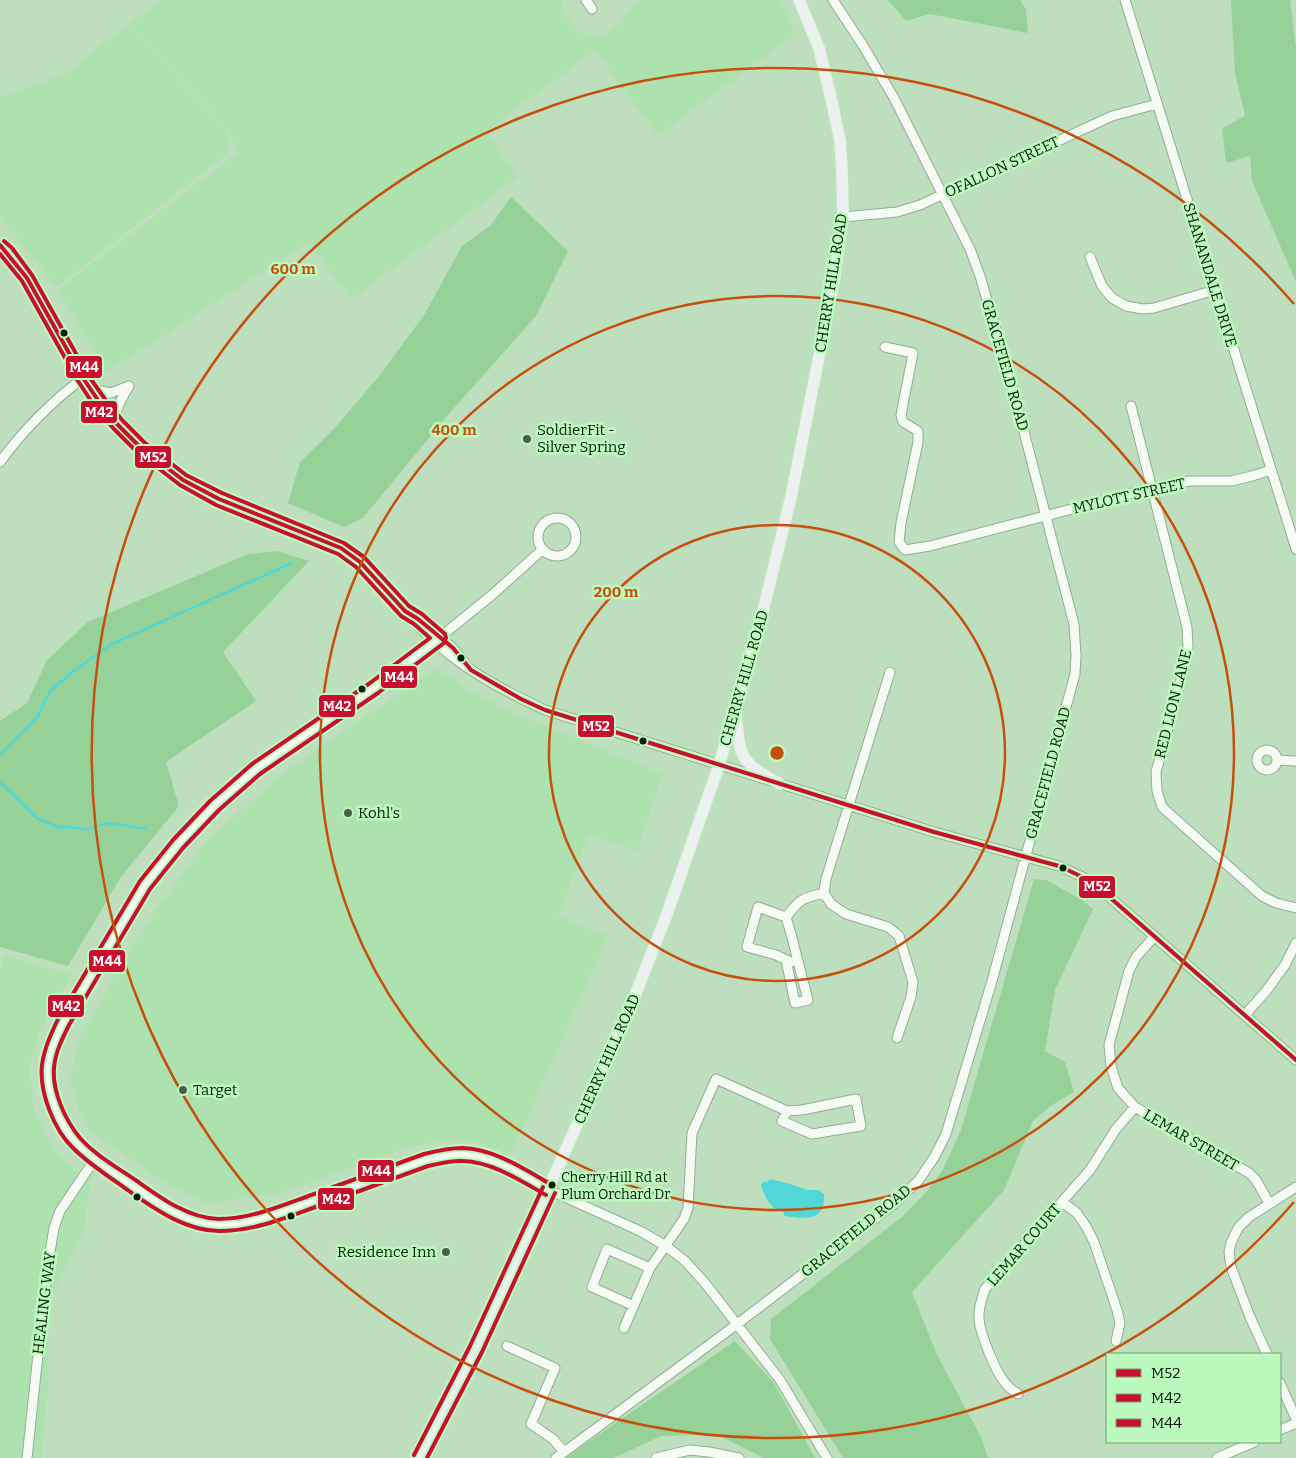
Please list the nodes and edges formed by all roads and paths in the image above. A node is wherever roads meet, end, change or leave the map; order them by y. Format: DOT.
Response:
graph roads {
  1 [pos="586,0"];
  2 [pos="799,0"];
  3 [pos="832,0"];
  4 [pos="1125,0"];
  5 [pos="592,9"];
  6 [pos="1157,104"];
  7 [pos="943,194"];
  8 [pos="843,217"];
  9 [pos="0,245"];
  10 [pos="1090,257"];
  11 [pos="1215,290"];
  12 [pos="884,348"];
  13 [pos="83,378"];
  14 [pos="91,389"];
  15 [pos="1131,406"];
  16 [pos="115,421"];
  17 [pos="0,462"];
  18 [pos="1271,470"];
  19 [pos="1152,488"];
  20 [pos="1046,516"];
  21 [pos="1292,522"];
  22 [pos="543,549"];
  23 [pos="1296,549"];
  24 [pos="437,640"];
  25 [pos="890,672"];
  26 [pos="735,710"];
  27 [pos="1277,760"];
  28 [pos="1296,761"];
  29 [pos="719,765"];
  30 [pos="780,784"];
  31 [pos="850,805"];
  32 [pos="1026,856"];
  33 [pos="824,893"];
  34 [pos="1296,908"];
  35 [pos="786,917"];
  36 [pos="1154,937"];
  37 [pos="1296,943"];
  38 [pos="786,960"];
  39 [pos="799,964"];
  40 [pos="1245,1015"];
  41 [pos="897,1038"];
  42 [pos="1296,1060"];
  43 [pos="1135,1107"];
  44 [pos="787,1111"];
  45 [pos="95,1159"];
  46 [pos="1296,1187"];
  47 [pos="549,1190"];
  48 [pos="1062,1202"];
  49 [pos="1269,1203"];
  50 [pos="666,1246"];
  51 [pos="650,1268"];
  52 [pos="634,1306"];
  53 [pos="736,1325"];
  54 [pos="624,1328"];
  55 [pos="1116,1341"];
  56 [pos="507,1346"];
  57 [pos="1267,1353"];
  58 [pos="1281,1384"];
  59 [pos="1018,1394"];
  60 [pos="1296,1419"];
  61 [pos="1296,1423"];
  62 [pos="1281,1430"];
  63 [pos="1252,1443"];
  64 [pos="560,1455"];
  65 [pos="27,1458"];
  66 [pos="420,1458"];
  67 [pos="657,1458"];
  68 [pos="739,1458"];
  69 [pos="827,1458"];
  70 [pos="1218,1458"];
  1 -- 5 [label="street"];
  2 -- 8 [label="main road, CHERRY HILL ROAD"];
  3 -- 7 [label="street, GRACEFIELD ROAD"];
  4 -- 6 [label="street, SHANANDALE DRIVE"];
  6 -- 7 [label="street, OFALLON STREET"];
  6 -- 11 [label="street, SHANANDALE DRIVE"];
  7 -- 8 [label="street, OFALLON STREET"];
  7 -- 20 [label="street, GRACEFIELD ROAD"];
  8 -- 26 [label="main road, CHERRY HILL ROAD"];
  9 -- 13 [label="street"];
  10 -- 11 [label="street"];
  11 -- 18 [label="street, SHANANDALE DRIVE"];
  12 -- 20 [label="street, MYLOTT STREET"];
  13 -- 14 [label="street"];
  13 -- 17 [label="street"];
  14 -- 16 [label="street"];
  14 -- 16 [label="street"];
  15 -- 19 [label="street, RED LION LANE"];
  16 -- 24 [label="street"];
  18 -- 19 [label="street, MYLOTT STREET"];
  18 -- 21 [label="street, SHANANDALE DRIVE"];
  19 -- 20 [label="street, MYLOTT STREET"];
  19 -- 34 [label="street, RED LION LANE"];
  20 -- 32 [label="street, GRACEFIELD ROAD"];
  21 -- 23 [label="street, SHANANDALE DRIVE"];
  22 -- 22 [label="street"];
  22 -- 24 [label="street"];
  24 -- 29 [label="street"];
  24 -- 45 [label="street"];
  25 -- 31 [label="street"];
  26 -- 29 [label="main road, CHERRY HILL ROAD"];
  26 -- 30 [label="main road"];
  27 -- 28 [label="street"];
  29 -- 30 [label="street"];
  29 -- 47 [label="main road, CHERRY HILL ROAD"];
  30 -- 31 [label="street"];
  31 -- 32 [label="street"];
  31 -- 33 [label="street"];
  32 -- 36 [label="street"];
  32 -- 53 [label="street, GRACEFIELD ROAD"];
  33 -- 35 [label="street"];
  33 -- 41 [label="street"];
  35 -- 38 [label="street"];
  35 -- 39 [label="street"];
  36 -- 40 [label="street"];
  36 -- 43 [label="street, LEMAR STREET"];
  37 -- 40 [label="street"];
  38 -- 39 [label="street"];
  38 -- 39 [label="street"];
  40 -- 42 [label="street"];
  43 -- 48 [label="street, LEMAR COURT"];
  43 -- 49 [label="street, LEMAR STREET"];
  44 -- 44 [label="street"];
  44 -- 50 [label="street"];
  45 -- 47 [label="street"];
  45 -- 65 [label="street, HEALING WAY"];
  46 -- 49 [label="street"];
  47 -- 50 [label="street"];
  47 -- 66 [label="main road, CHERRY HILL ROAD"];
  48 -- 55 [label="street"];
  48 -- 59 [label="street, LEMAR COURT"];
  49 -- 57 [label="street"];
  50 -- 51 [label="street"];
  50 -- 53 [label="street"];
  51 -- 52 [label="street"];
  51 -- 52 [label="street"];
  52 -- 54 [label="street"];
  53 -- 64 [label="street, GRACEFIELD ROAD"];
  53 -- 69 [label="street"];
  56 -- 64 [label="street"];
  58 -- 60 [label="street"];
  61 -- 62 [label="street"];
  63 -- 70 [label="street"];
  67 -- 68 [label="street"];
}
